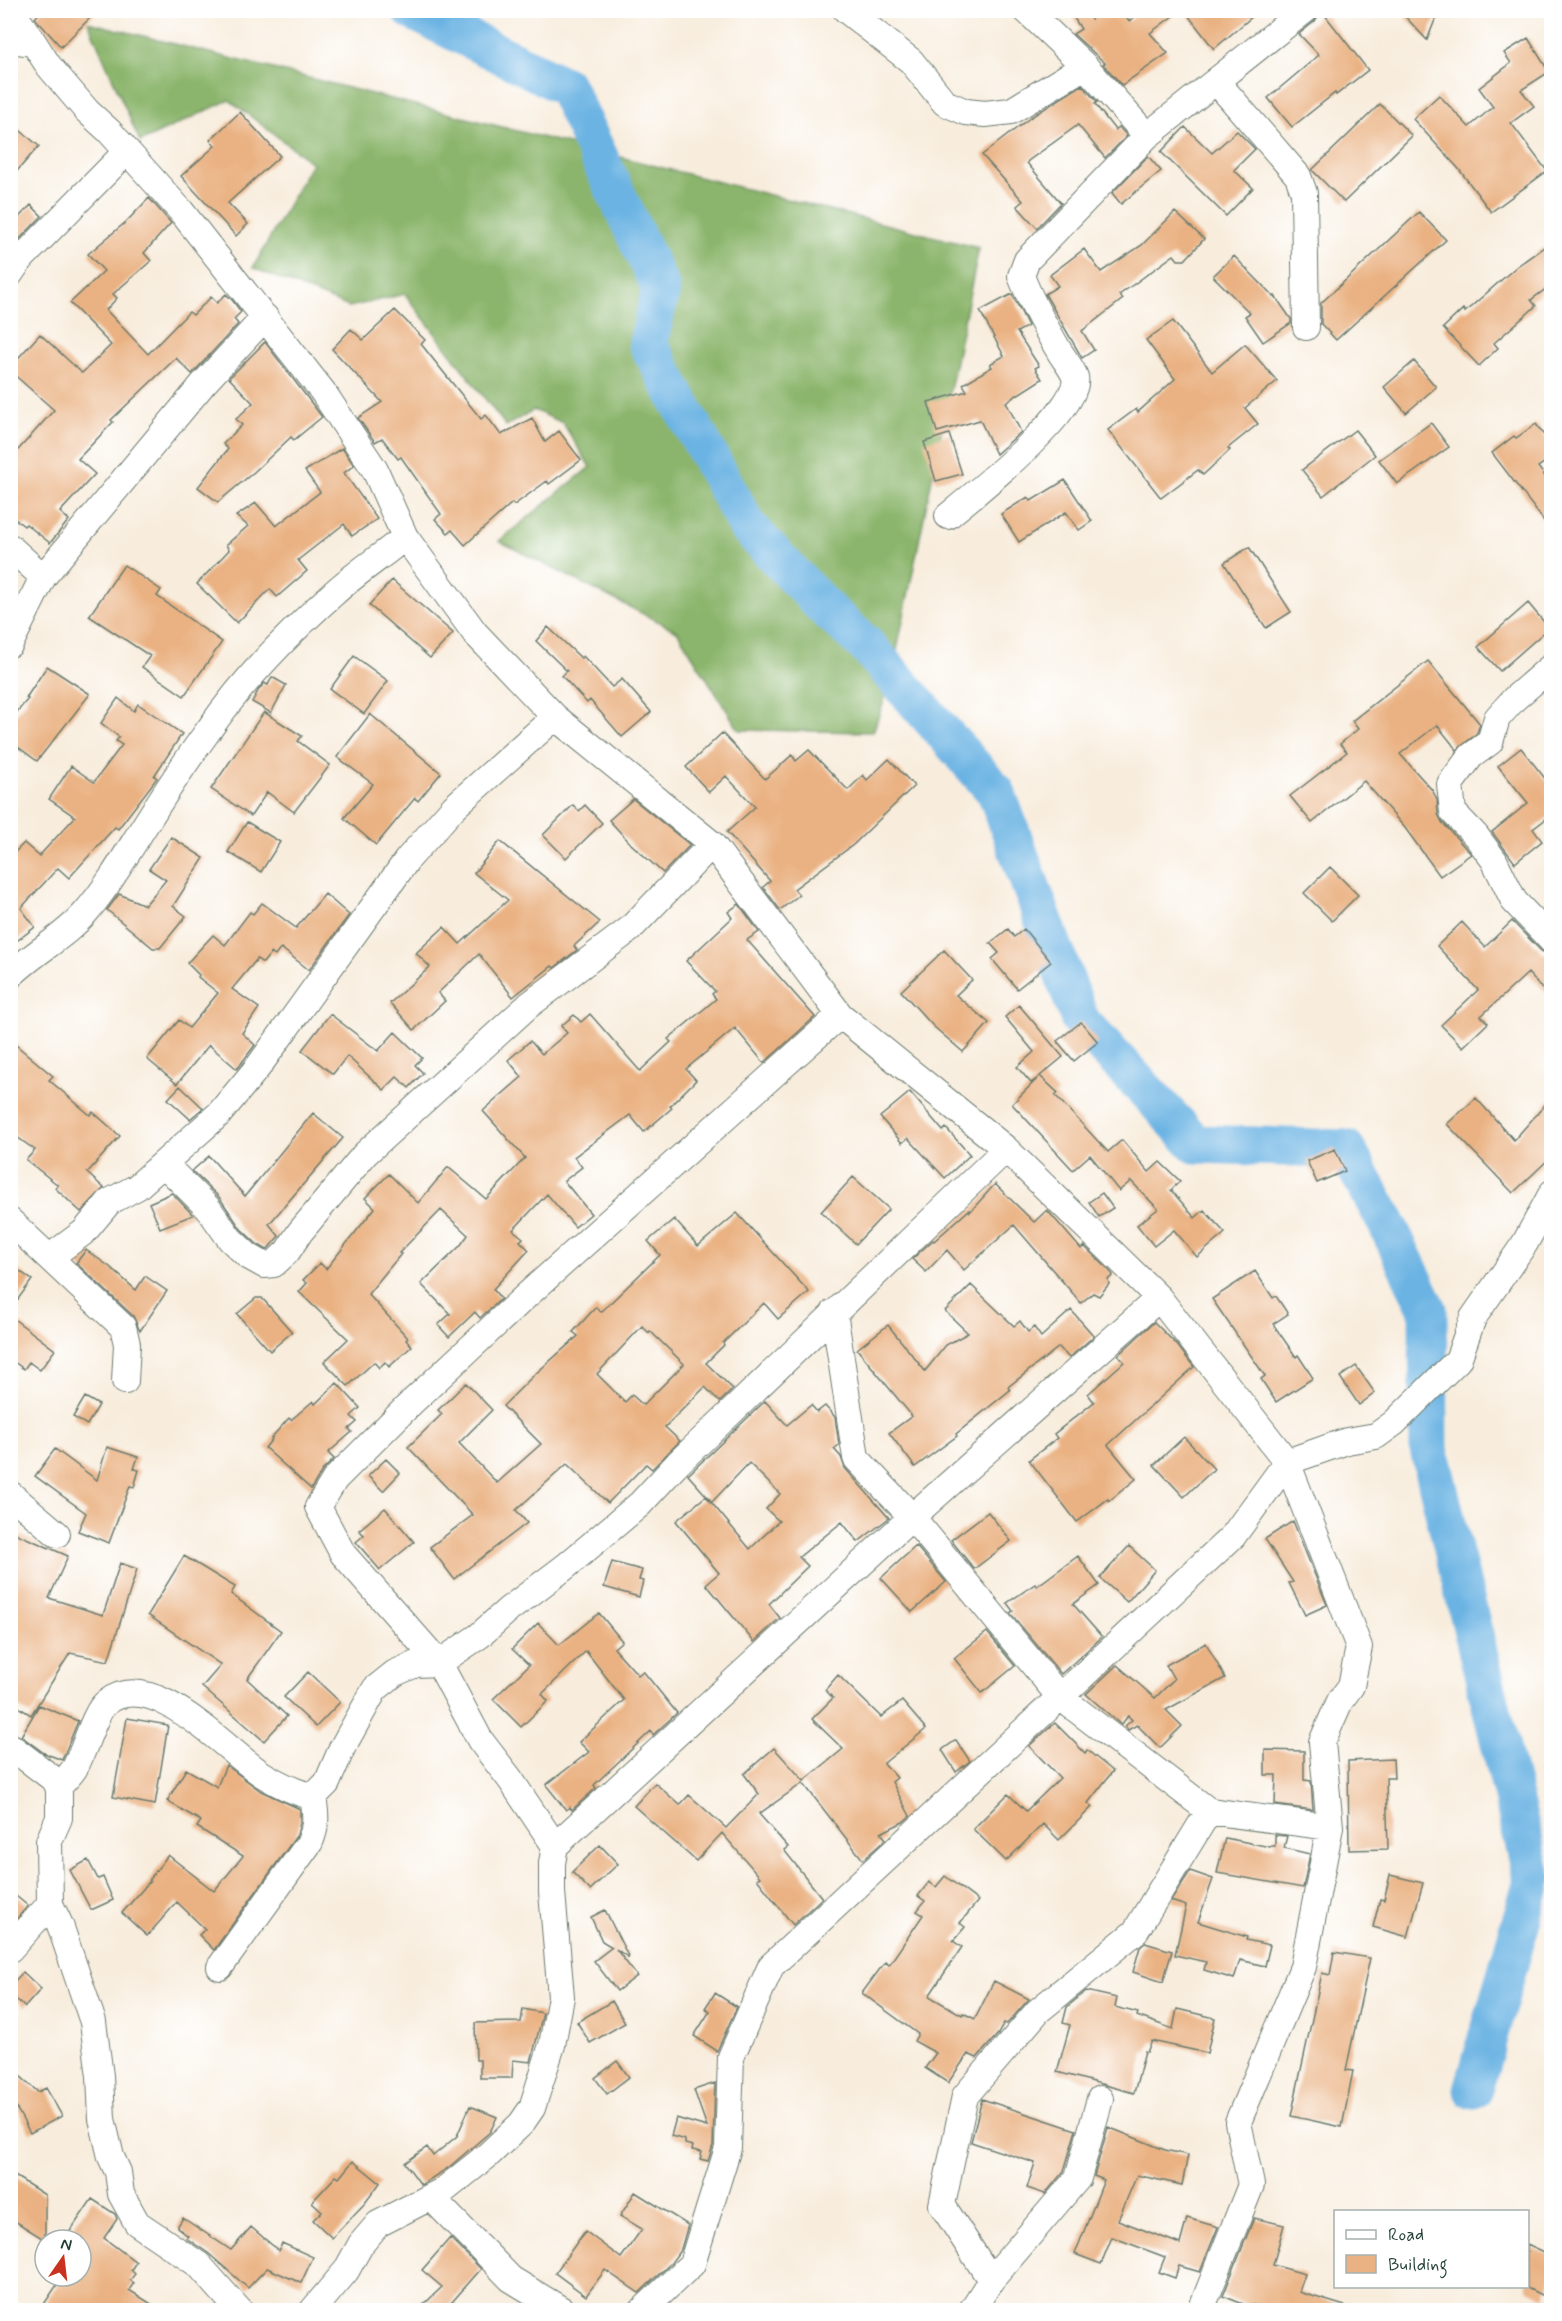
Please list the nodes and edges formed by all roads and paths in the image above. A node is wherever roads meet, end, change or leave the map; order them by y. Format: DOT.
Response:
graph roads {
  1 [pos="11,10"];
  2 [pos="846,10"];
  3 [pos="1026,10"];
  4 [pos="1305,10"];
  5 [pos="22,41"];
  6 [pos="1085,66"];
  7 [pos="1216,81"];
  8 [pos="1147,136"];
  9 [pos="127,151"];
  10 [pos="13,263"];
  11 [pos="265,317"];
  12 [pos="1306,327"];
  13 [pos="948,516"];
  14 [pos="405,537"];
  15 [pos="10,547"];
  16 [pos="44,577"];
  17 [pos="10,644"];
  18 [pos="1551,666"];
  19 [pos="555,717"];
  20 [pos="712,844"];
  21 [pos="1551,941"];
  22 [pos="10,976"];
  23 [pos="840,1015"];
  24 [pos="1006,1149"];
  25 [pos="164,1164"];
  26 [pos="1551,1193"];
  27 [pos="10,1221"];
  28 [pos="50,1257"];
  29 [pos="1159,1298"];
  30 [pos="834,1312"];
  31 [pos="125,1381"];
  32 [pos="1287,1462"];
  33 [pos="10,1494"];
  34 [pos="912,1517"];
  35 [pos="57,1534"];
  36 [pos="439,1663"];
  37 [pos="1060,1697"];
  38 [pos="10,1746"];
  39 [pos="59,1786"];
  40 [pos="313,1797"];
  41 [pos="1209,1812"];
  42 [pos="1330,1827"];
  43 [pos="555,1846"];
  44 [pos="50,1904"];
  45 [pos="10,1949"];
  46 [pos="220,1966"];
  47 [pos="1100,2099"];
  48 [pos="430,2198"];
  49 [pos="991,2280"];
  50 [pos="239,2310"];
  51 [pos="314,2310"];
  52 [pos="562,2310"];
  53 [pos="643,2310"];
  54 [pos="972,2310"];
  55 [pos="1201,2310"];
  1 -- 5 [label="street"];
  2 -- 6 [label="street"];
  3 -- 6 [label="street"];
  4 -- 7 [label="street"];
  5 -- 9 [label="street"];
  6 -- 8 [label="street"];
  7 -- 8 [label="street"];
  7 -- 12 [label="street"];
  8 -- 13 [label="street"];
  9 -- 10 [label="street"];
  9 -- 11 [label="street"];
  11 -- 14 [label="street"];
  11 -- 16 [label="street"];
  14 -- 19 [label="street"];
  14 -- 22 [label="street"];
  15 -- 16 [label="street"];
  16 -- 17 [label="street"];
  18 -- 21 [label="street"];
  19 -- 20 [label="street"];
  19 -- 25 [label="street"];
  20 -- 23 [label="street"];
  20 -- 25 [label="street"];
  23 -- 24 [label="street"];
  23 -- 36 [label="street"];
  24 -- 29 [label="street"];
  24 -- 30 [label="street"];
  25 -- 28 [label="street"];
  26 -- 32 [label="street"];
  27 -- 28 [label="street"];
  28 -- 31 [label="street"];
  29 -- 32 [label="street"];
  29 -- 34 [label="street"];
  30 -- 34 [label="street"];
  30 -- 36 [label="street"];
  32 -- 37 [label="street"];
  32 -- 42 [label="street"];
  33 -- 35 [label="street"];
  34 -- 37 [label="street"];
  34 -- 43 [label="street"];
  36 -- 40 [label="street"];
  36 -- 43 [label="street"];
  37 -- 41 [label="street"];
  37 -- 53 [label="street"];
  38 -- 39 [label="street"];
  39 -- 40 [label="street"];
  39 -- 44 [label="street"];
  40 -- 46 [label="street"];
  41 -- 42 [label="street"];
  41 -- 49 [label="street"];
  42 -- 55 [label="street"];
  43 -- 48 [label="street"];
  44 -- 45 [label="street"];
  44 -- 50 [label="street"];
  47 -- 49 [label="street"];
  48 -- 51 [label="street"];
  48 -- 52 [label="street"];
  49 -- 54 [label="street"];
}
